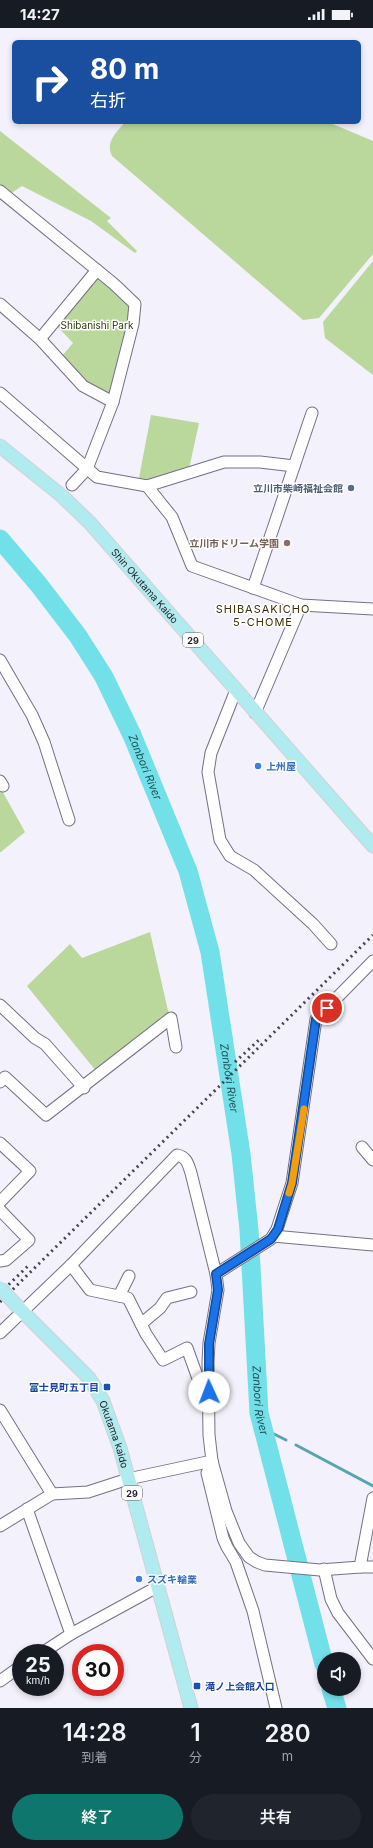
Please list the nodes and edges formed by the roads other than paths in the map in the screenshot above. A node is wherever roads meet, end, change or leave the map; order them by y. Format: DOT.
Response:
graph roads {
  1 [pos="0,191"];
  2 [pos="97,270"];
  3 [pos="0,304"];
  4 [pos="40,340"];
  5 [pos="0,393"];
  6 [pos="113,402"];
  7 [pos="312,413"];
  8 [pos="0,446"];
  9 [pos="294,466"];
  10 [pos="87,469"];
  11 [pos="72,485"];
  12 [pos="147,486"];
  13 [pos="254,588"];
  14 [pos="301,605"];
  15 [pos="373,609"];
  16 [pos="0,660"];
  17 [pos="236,690"];
  18 [pos="255,713"];
  19 [pos="69,820"];
  20 [pos="373,846"];
  21 [pos="330,944"];
  22 [pos="373,962"];
  23 [pos="0,1005"];
  24 [pos="176,1047"];
  25 [pos="0,1082"];
  26 [pos="84,1088"];
  27 [pos="0,1143"];
  28 [pos="362,1146"];
  29 [pos="373,1160"];
  30 [pos="0,1202"];
  31 [pos="0,1210"];
  32 [pos="272,1238"];
  33 [pos="373,1245"];
  34 [pos="0,1262"];
  35 [pos="71,1265"];
  36 [pos="216,1274"];
  37 [pos="129,1276"];
  38 [pos="0,1288"];
  39 [pos="191,1292"];
  40 [pos="119,1296"];
  41 [pos="21,1309"];
  42 [pos="141,1324"];
  43 [pos="0,1333"];
  44 [pos="0,1410"];
  45 [pos="209,1435"];
  46 [pos="212,1461"];
  47 [pos="128,1478"];
  48 [pos="52,1494"];
  49 [pos="373,1498"];
  50 [pos="27,1509"];
  51 [pos="0,1526"];
  52 [pos="360,1567"];
  53 [pos="373,1567"];
  54 [pos="322,1569"];
  55 [pos="157,1587"];
  56 [pos="71,1634"];
  57 [pos="56,1644"];
  58 [pos="373,1660"];
  59 [pos="12,1672"];
  60 [pos="0,1681"];
  61 [pos="190,1708"];
  62 [pos="276,1708"];
  1 -- 2 [label="street"];
  2 -- 4 [label="street"];
  2 -- 6 [label="street"];
  3 -- 4 [label="street"];
  4 -- 6 [label="street"];
  5 -- 10 [label="street"];
  6 -- 10 [label="street"];
  7 -- 9 [label="street"];
  8 -- 17 [label="main road, Shin Okutama Kaido / 29"];
  9 -- 12 [label="street"];
  9 -- 13 [label="street"];
  10 -- 11 [label="street"];
  10 -- 12 [label="street"];
  12 -- 13 [label="street"];
  13 -- 14 [label="street"];
  14 -- 15 [label="street"];
  14 -- 18 [label="street"];
  16 -- 19 [label="street"];
  17 -- 18 [label="main road, Shin Okutama Kaido / 29"];
  17 -- 21 [label="street"];
  18 -- 20 [label="main road, Shin Okutama Kaido / 29"];
  22 -- 32 [label="street"];
  23 -- 26 [label="street"];
  24 -- 26 [label="street"];
  25 -- 26 [label="street"];
  27 -- 30 [label="street"];
  28 -- 29 [label="street"];
  31 -- 34 [label="street"];
  32 -- 33 [label="street"];
  32 -- 36 [label="street"];
  35 -- 36 [label="street"];
  35 -- 40 [label="street"];
  35 -- 41 [label="street"];
  36 -- 45 [label="street"];
  37 -- 40 [label="street"];
  38 -- 41 [label="main road, Okutama kaido / 29, bridge"];
  39 -- 42 [label="street"];
  40 -- 42 [label="street"];
  41 -- 43 [label="street"];
  41 -- 47 [label="main road, Okutama kaido / 29"];
  42 -- 45 [label="street"];
  44 -- 48 [label="street"];
  45 -- 46 [label="street"];
  46 -- 47 [label="street"];
  46 -- 54 [label="street"];
  46 -- 62 [label="street"];
  47 -- 48 [label="street"];
  47 -- 55 [label="main road, Okutama kaido / 29"];
  48 -- 50 [label="street"];
  49 -- 52 [label="street"];
  50 -- 51 [label="street"];
  50 -- 56 [label="street"];
  52 -- 53 [label="street"];
  52 -- 54 [label="street"];
  54 -- 58 [label="street"];
  55 -- 56 [label="street"];
  55 -- 61 [label="main road, Okutama kaido / 29"];
  56 -- 57 [label="street"];
  59 -- 60 [label="street"];
}
